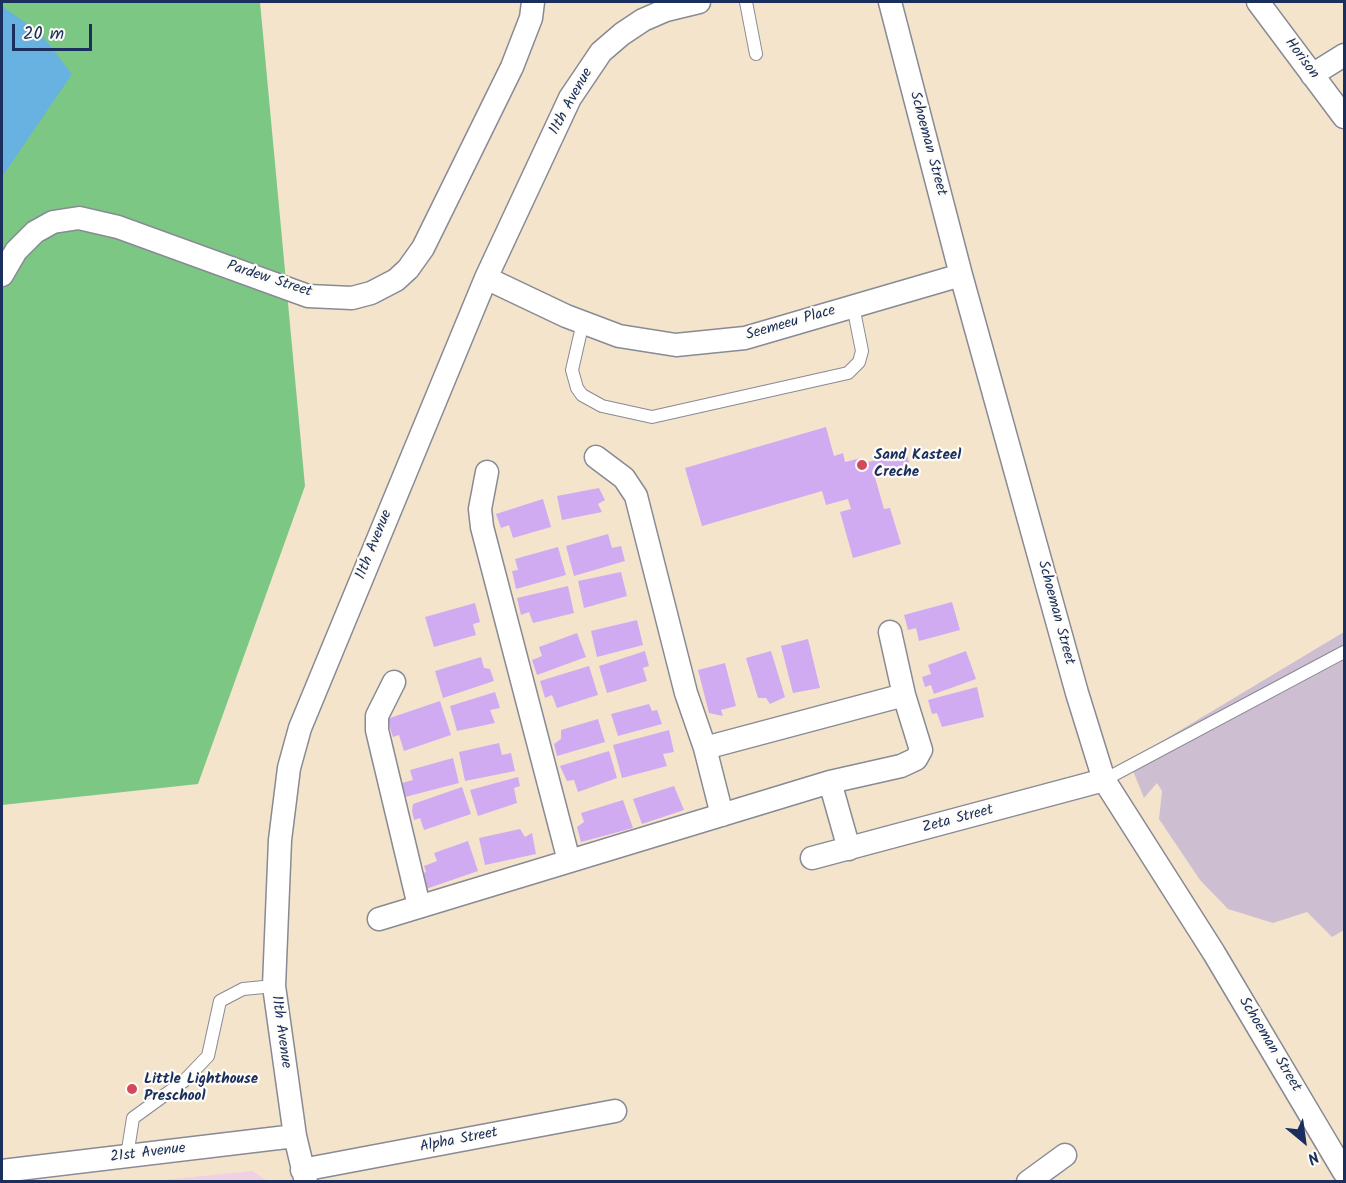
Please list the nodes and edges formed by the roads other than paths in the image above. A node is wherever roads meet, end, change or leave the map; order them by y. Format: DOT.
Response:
graph roads {
  1 [pos="533,2"];
  2 [pos="699,2"];
  3 [pos="746,2"];
  4 [pos="890,2"];
  5 [pos="1258,2"];
  6 [pos="756,54"];
  7 [pos="1344,55"];
  8 [pos="1312,75"];
  9 [pos="1344,117"];
  10 [pos="2,275"];
  11 [pos="961,275"];
  12 [pos="486,278"];
  13 [pos="853,306"];
  14 [pos="583,322"];
  15 [pos="596,457"];
  16 [pos="487,472"];
  17 [pos="890,632"];
  18 [pos="1344,652"];
  19 [pos="394,682"];
  20 [pos="904,695"];
  21 [pos="705,748"];
  22 [pos="1104,780"];
  23 [pos="830,782"];
  24 [pos="722,815"];
  25 [pos="849,849"];
  26 [pos="812,858"];
  27 [pos="569,861"];
  28 [pos="420,906"];
  29 [pos="379,919"];
  30 [pos="274,986"];
  31 [pos="615,1111"];
  32 [pos="295,1136"];
  33 [pos="1065,1155"];
  34 [pos="127,1156"];
  35 [pos="2,1171"];
  36 [pos="1344,1172"];
  37 [pos="304,1176"];
  38 [pos="1028,1182"];
  1 -- 10 [label="street, Pardew Street"];
  2 -- 12 [label="street, 11th Avenue"];
  3 -- 6 [label="lane"];
  4 -- 11 [label="street, Schoeman Street"];
  5 -- 8 [label="street, Horison"];
  7 -- 8 [label="street"];
  8 -- 9 [label="street, Horison"];
  11 -- 13 [label="street, Seemeeu Place"];
  11 -- 22 [label="street, Schoeman Street"];
  12 -- 14 [label="street, Seemeeu Place"];
  12 -- 30 [label="street, 11th Avenue"];
  13 -- 14 [label="street, Seemeeu Place"];
  13 -- 14 [label="lane"];
  15 -- 21 [label="street"];
  16 -- 27 [label="street"];
  17 -- 20 [label="street"];
  18 -- 22 [label="lane"];
  19 -- 28 [label="street"];
  20 -- 21 [label="street"];
  20 -- 23 [label="street"];
  21 -- 24 [label="street"];
  22 -- 25 [label="street, Zeta Street"];
  22 -- 36 [label="street, Schoeman Street"];
  23 -- 24 [label="street"];
  23 -- 25 [label="street"];
  24 -- 27 [label="street"];
  25 -- 26 [label="street, Zeta Street"];
  27 -- 28 [label="street"];
  28 -- 29 [label="street"];
  30 -- 32 [label="street, 11th Avenue"];
  30 -- 34 [label="lane"];
  31 -- 37 [label="street, Alpha Street"];
  32 -- 34 [label="street, 21st Avenue"];
  32 -- 37 [label="street, 11th Avenue"];
  33 -- 38 [label="street"];
  34 -- 35 [label="street, 21st Avenue"];
}
